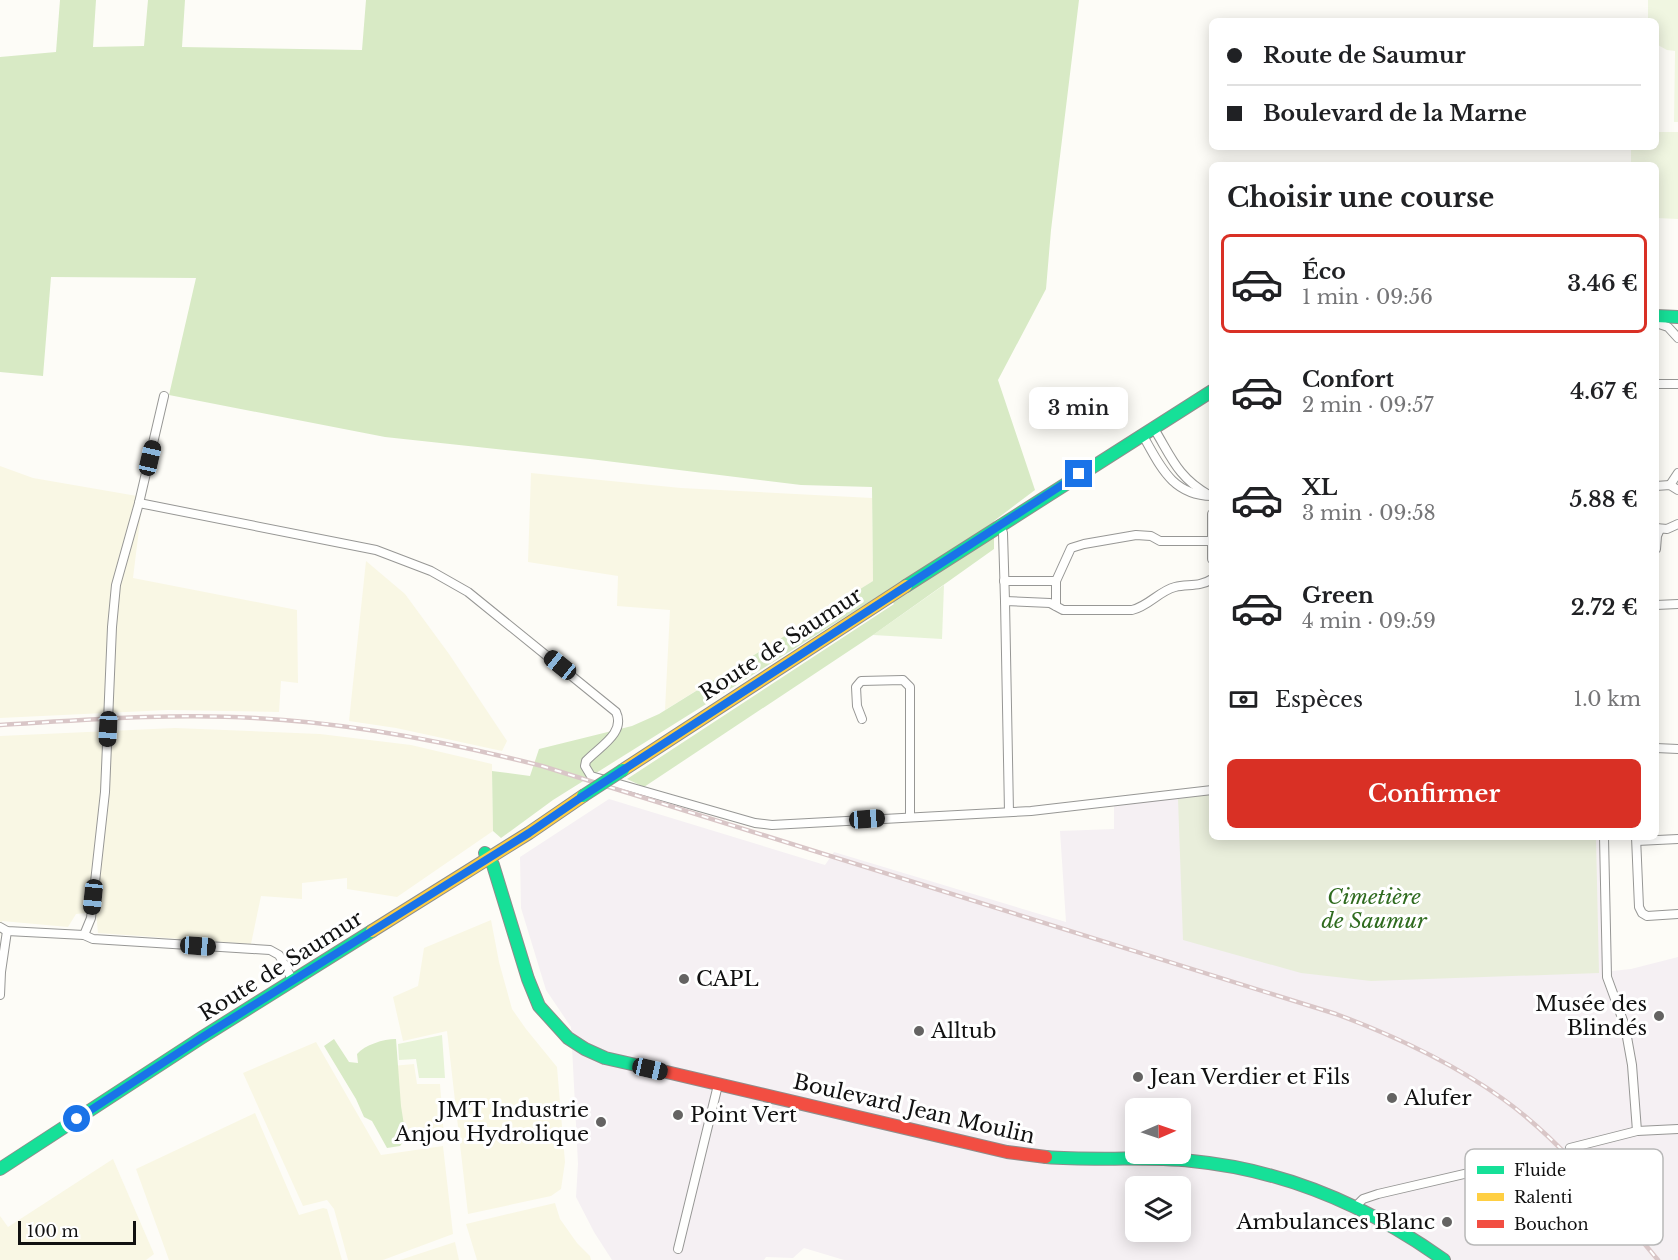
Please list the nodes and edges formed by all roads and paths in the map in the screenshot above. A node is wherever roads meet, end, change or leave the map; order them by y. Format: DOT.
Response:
graph roads {
  1 [pos="1659,316"];
  2 [pos="1678,317"];
  3 [pos="1659,324"];
  4 [pos="1678,338"];
  5 [pos="1659,384"];
  6 [pos="1678,384"];
  7 [pos="1209,393"];
  8 [pos="164,396"];
  9 [pos="1153,427"];
  10 [pos="1142,434"];
  11 [pos="1678,472"];
  12 [pos="1670,485"];
  13 [pos="1659,486"];
  14 [pos="1678,490"];
  15 [pos="1209,494"];
  16 [pos="1209,496"];
  17 [pos="139,503"];
  18 [pos="1000,524"];
  19 [pos="1678,524"];
  20 [pos="1659,529"];
  21 [pos="1209,541"];
  22 [pos="1004,581"];
  23 [pos="1056,581"];
  24 [pos="1209,581"];
  25 [pos="1005,601"];
  26 [pos="1678,604"];
  27 [pos="1659,605"];
  28 [pos="1056,606"];
  29 [pos="862,719"];
  30 [pos="1659,748"];
  31 [pos="1678,749"];
  32 [pos="1209,790"];
  33 [pos="1009,812"];
  34 [pos="910,816"];
  35 [pos="1659,839"];
  36 [pos="1678,839"];
  37 [pos="1604,840"];
  38 [pos="1636,840"];
  39 [pos="487,856"];
  40 [pos="1678,914"];
  41 [pos="4,929"];
  42 [pos="84,935"];
  43 [pos="292,978"];
  44 [pos="0,995"];
  45 [pos="718,1085"];
  46 [pos="1678,1130"];
  47 [pos="1637,1131"];
  48 [pos="1570,1148"];
  49 [pos="0,1162"];
  50 [pos="0,1169"];
  51 [pos="1465,1174"];
  52 [pos="1357,1205"];
  53 [pos="678,1249"];
  54 [pos="1444,1260"];
  1 -- 2 [label="main road"];
  3 -- 4 [label="street"];
  5 -- 6 [label="street"];
  7 -- 9 [label="main road, Route de Saumur"];
  8 -- 17 [label="street"];
  9 -- 10 [label="main road, Route de Saumur"];
  9 -- 15 [label="street"];
  10 -- 16 [label="street"];
  10 -- 18 [label="main road, Route de Saumur"];
  11 -- 12 [label="street"];
  12 -- 13 [label="street"];
  12 -- 14 [label="street"];
  17 -- 34 [label="street"];
  17 -- 42 [label="street"];
  18 -- 22 [label="street"];
  18 -- 39 [label="main road, Route de Saumur, bridge"];
  19 -- 20 [label="street"];
  21 -- 23 [label="street"];
  22 -- 23 [label="street"];
  22 -- 25 [label="street"];
  23 -- 28 [label="street"];
  24 -- 28 [label="street"];
  25 -- 28 [label="street"];
  25 -- 33 [label="street"];
  26 -- 27 [label="street"];
  29 -- 34 [label="street"];
  30 -- 31 [label="street"];
  32 -- 33 [label="street"];
  33 -- 34 [label="street"];
  35 -- 36 [label="street"];
  37 -- 47 [label="street"];
  38 -- 40 [label="street"];
  39 -- 43 [label="main road, Route de Saumur"];
  39 -- 45 [label="main road, Boulevard Jean Moulin"];
  41 -- 42 [label="street"];
  41 -- 44 [label="street"];
  42 -- 43 [label="street"];
  43 -- 49 [label="main road, Route de Saumur"];
  43 -- 50 [label="main road, Route de Saumur"];
  45 -- 52 [label="main road, Boulevard Jean Moulin"];
  45 -- 53 [label="street"];
  46 -- 47 [label="street"];
  47 -- 48 [label="street"];
  51 -- 52 [label="street"];
  52 -- 54 [label="main road, Boulevard Jean Moulin"];
}
